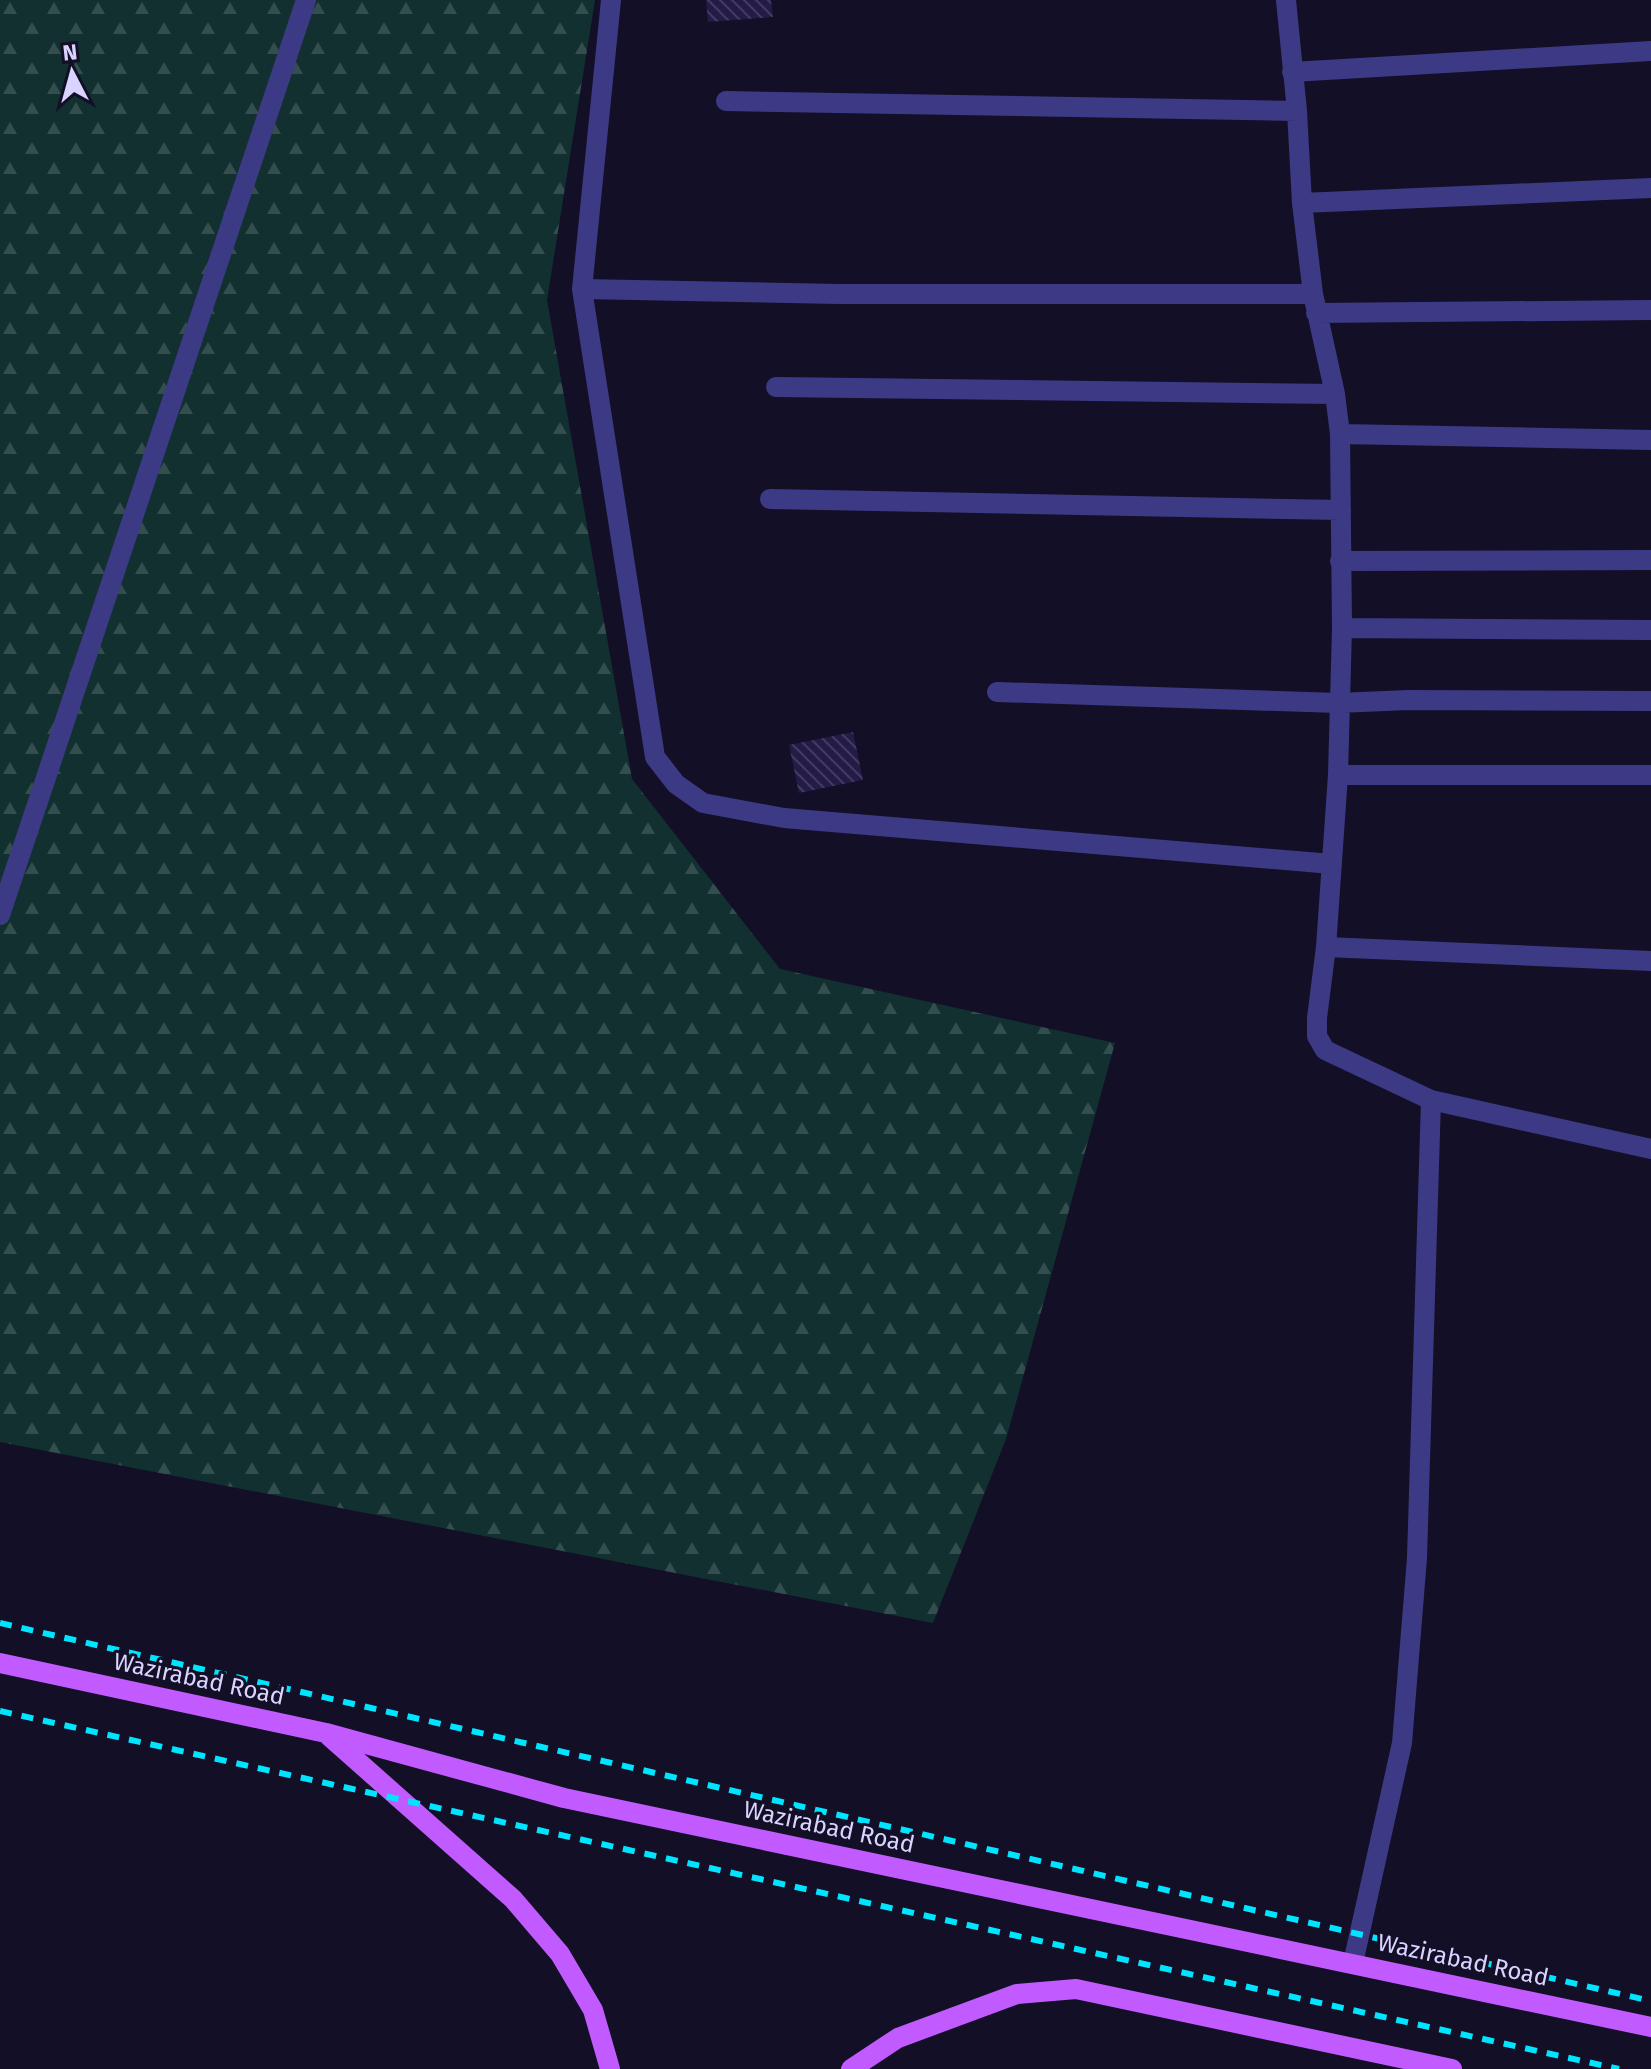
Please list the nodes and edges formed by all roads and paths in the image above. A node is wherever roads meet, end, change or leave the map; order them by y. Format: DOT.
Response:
graph roads {
  1 [pos="306,0"];
  2 [pos="611,0"];
  3 [pos="1286,0"];
  4 [pos="1651,51"];
  5 [pos="1292,72"];
  6 [pos="726,101"];
  7 [pos="1297,111"];
  8 [pos="1651,188"];
  9 [pos="1302,203"];
  10 [pos="582,289"];
  11 [pos="1315,304"];
  12 [pos="1651,310"];
  13 [pos="776,387"];
  14 [pos="1335,394"];
  15 [pos="1340,434"];
  16 [pos="1651,440"];
  17 [pos="770,499"];
  18 [pos="1341,510"];
  19 [pos="1651,560"];
  20 [pos="1340,561"];
  21 [pos="1342,628"];
  22 [pos="1651,630"];
  23 [pos="997,692"];
  24 [pos="1651,701"];
  25 [pos="1338,703"];
  26 [pos="1338,775"];
  27 [pos="1651,775"];
  28 [pos="1332,864"];
  29 [pos="0,915"];
  30 [pos="1326,947"];
  31 [pos="1651,961"];
  32 [pos="1431,1100"];
  33 [pos="1651,1149"];
  34 [pos="0,1663"];
  35 [pos="326,1733"];
  36 [pos="1353,1963"];
  37 [pos="1651,2027"];
  38 [pos="610,2069"];
  39 [pos="851,2069"];
  40 [pos="1452,2069"];
  1 -- 29 [label="street"];
  2 -- 10 [label="street"];
  3 -- 5 [label="street"];
  4 -- 5 [label="street"];
  5 -- 7 [label="street"];
  6 -- 7 [label="street"];
  7 -- 9 [label="street"];
  8 -- 9 [label="street"];
  9 -- 11 [label="street"];
  10 -- 11 [label="street"];
  10 -- 28 [label="street"];
  11 -- 12 [label="street"];
  11 -- 14 [label="street"];
  13 -- 14 [label="street"];
  14 -- 15 [label="street"];
  15 -- 16 [label="street"];
  15 -- 18 [label="street"];
  17 -- 18 [label="street"];
  18 -- 20 [label="street"];
  19 -- 20 [label="street"];
  20 -- 21 [label="street"];
  21 -- 22 [label="street"];
  21 -- 25 [label="street"];
  23 -- 25 [label="street"];
  24 -- 25 [label="street"];
  25 -- 26 [label="street"];
  26 -- 27 [label="street"];
  26 -- 28 [label="street"];
  28 -- 30 [label="street"];
  30 -- 31 [label="street"];
  30 -- 32 [label="street"];
  32 -- 33 [label="street"];
  32 -- 36 [label="street"];
  34 -- 35 [label="main road, Wazirabad Road"];
  35 -- 36 [label="main road, Wazirabad Road"];
  35 -- 38 [label="main road"];
  36 -- 37 [label="main road, Wazirabad Road"];
  39 -- 40 [label="main road"];
}
